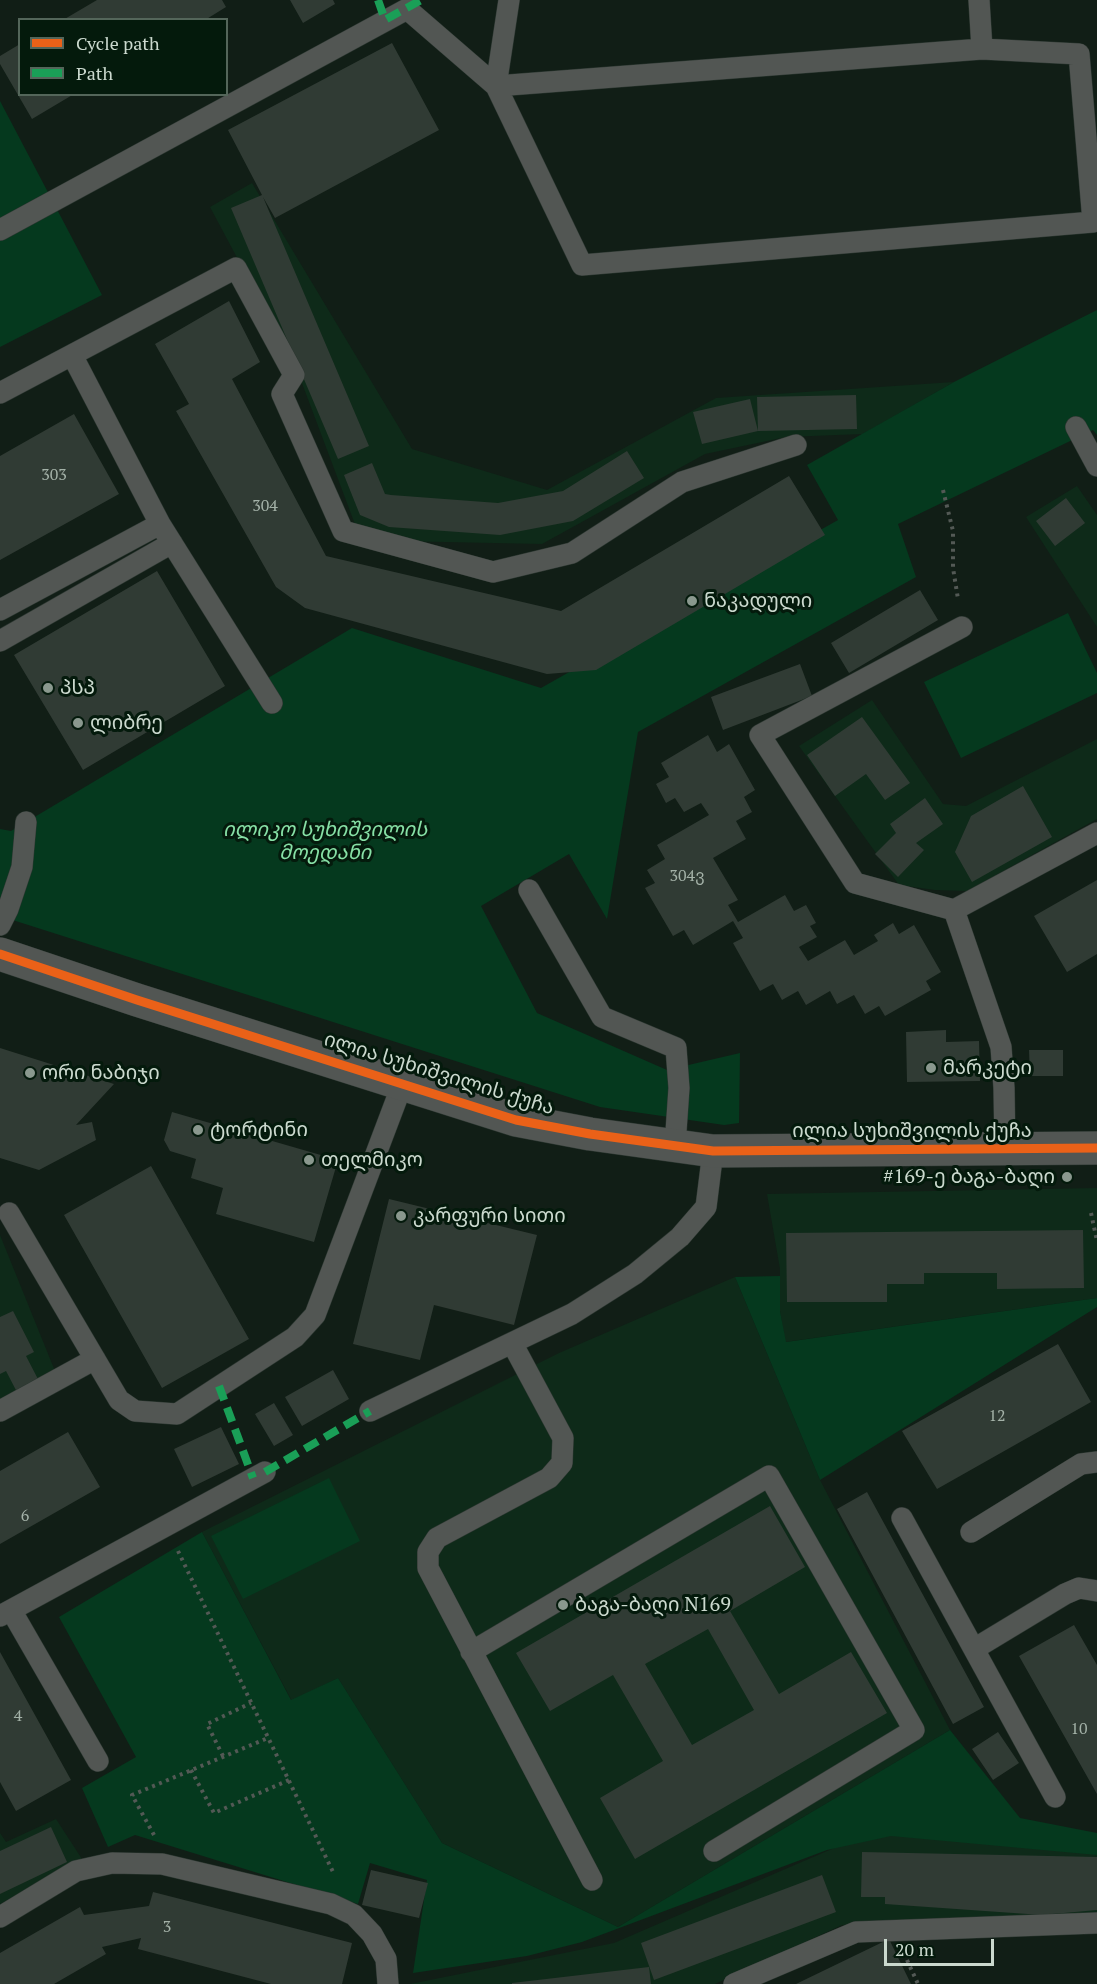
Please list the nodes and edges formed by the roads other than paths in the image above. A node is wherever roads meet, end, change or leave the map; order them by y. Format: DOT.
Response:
graph roads {
  1 [pos="509,0"];
  2 [pos="979,0"];
  3 [pos="982,49"];
  4 [pos="496,86"];
  5 [pos="0,230"];
  6 [pos="72,355"];
  7 [pos="0,393"];
  8 [pos="1076,427"];
  9 [pos="796,445"];
  10 [pos="1097,466"];
  11 [pos="160,524"];
  12 [pos="172,543"];
  13 [pos="0,610"];
  14 [pos="962,627"];
  15 [pos="0,641"];
  16 [pos="272,703"];
  17 [pos="26,822"];
  18 [pos="1097,833"];
  19 [pos="530,890"];
  20 [pos="954,910"];
  21 [pos="0,926"];
  22 [pos="0,954"];
  23 [pos="402,1085"];
  24 [pos="675,1146"];
  25 [pos="1097,1148"];
  26 [pos="1005,1149"];
  27 [pos="713,1151"];
  28 [pos="9,1213"];
  29 [pos="512,1343"];
  30 [pos="95,1359"];
  31 [pos="0,1411"];
  32 [pos="370,1411"];
  33 [pos="1097,1462"];
  34 [pos="265,1472"];
  35 [pos="902,1518"];
  36 [pos="971,1532"];
  37 [pos="1097,1591"];
  38 [pos="6,1613"];
  39 [pos="974,1649"];
  40 [pos="471,1652"];
  41 [pos="98,1761"];
  42 [pos="1055,1797"];
  43 [pos="714,1851"];
  44 [pos="592,1880"];
  45 [pos="0,1917"];
  46 [pos="1097,1923"];
  47 [pos="388,1984"];
  48 [pos="734,1984"];
  1 -- 4 [label="lane"];
  2 -- 3 [label="lane"];
  3 -- 4 [label="lane"];
  3 -- 4 [label="lane"];
  4 -- 5 [label="lane"];
  6 -- 7 [label="lane"];
  6 -- 9 [label="lane"];
  6 -- 11 [label="lane"];
  8 -- 10 [label="lane"];
  11 -- 12 [label="lane"];
  11 -- 13 [label="lane"];
  12 -- 15 [label="lane"];
  12 -- 16 [label="lane"];
  14 -- 20 [label="lane"];
  17 -- 21 [label="lane"];
  18 -- 20 [label="lane"];
  19 -- 24 [label="lane"];
  20 -- 26 [label="lane"];
  22 -- 23 [label="street, ილია სუხიშვილის ქუჩა"];
  23 -- 24 [label="street, ილია სუხიშვილის ქუჩა"];
  23 -- 30 [label="lane"];
  24 -- 27 [label="street, ილია სუხიშვილის ქუჩა"];
  25 -- 26 [label="street, ილია სუხიშვილის ქუჩა"];
  26 -- 27 [label="street, ილია სუხიშვილის ქუჩა"];
  27 -- 29 [label="lane"];
  28 -- 30 [label="lane"];
  29 -- 32 [label="lane"];
  29 -- 40 [label="lane"];
  30 -- 31 [label="lane"];
  33 -- 36 [label="lane"];
  34 -- 38 [label="lane"];
  35 -- 39 [label="lane"];
  37 -- 39 [label="lane"];
  38 -- 41 [label="lane"];
  39 -- 42 [label="lane"];
  40 -- 43 [label="lane"];
  40 -- 44 [label="lane"];
  45 -- 47 [label="lane"];
  46 -- 48 [label="lane"];
}
